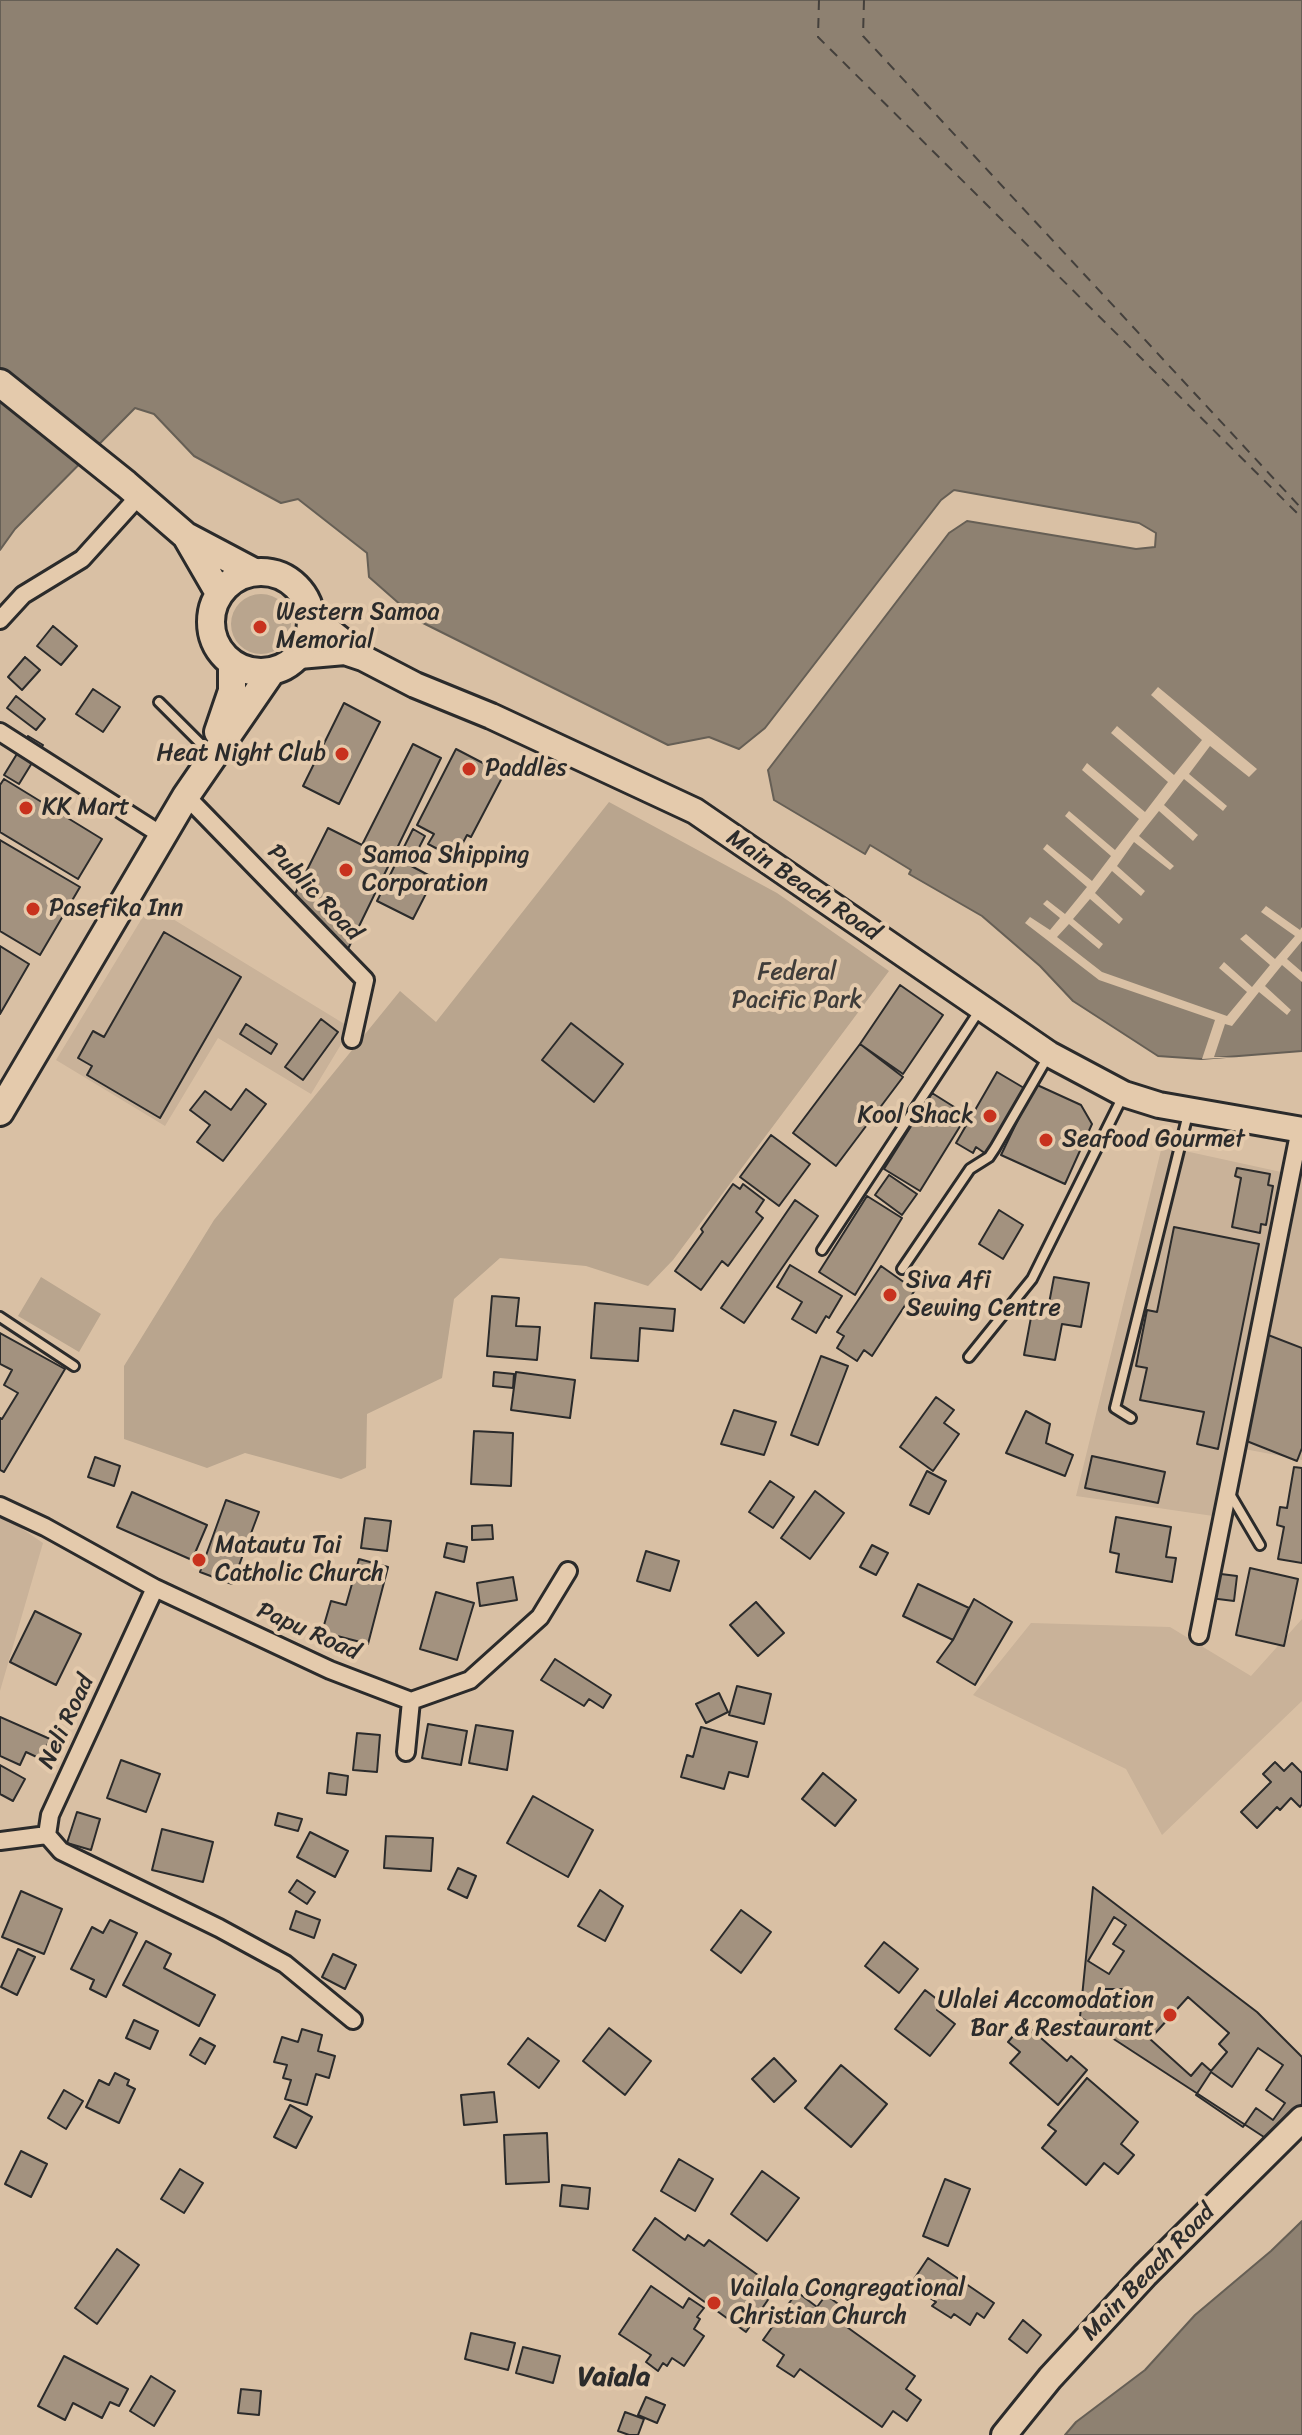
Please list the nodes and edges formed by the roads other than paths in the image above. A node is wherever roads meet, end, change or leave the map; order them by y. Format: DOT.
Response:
graph roads {
  1 [pos="0,383"];
  2 [pos="132,491"];
  3 [pos="186,536"];
  4 [pos="254,572"];
  5 [pos="219,593"];
  6 [pos="311,616"];
  7 [pos="0,620"];
  8 [pos="299,656"];
  9 [pos="365,659"];
  10 [pos="232,663"];
  11 [pos="272,671"];
  12 [pos="159,702"];
  13 [pos="0,732"];
  14 [pos="208,751"];
  15 [pos="186,796"];
  16 [pos="163,836"];
  17 [pos="981,1008"];
  18 [pos="352,1039"];
  19 [pos="1049,1054"];
  20 [pos="1124,1094"];
  21 [pos="1189,1110"];
  22 [pos="0,1112"];
  23 [pos="1301,1130"];
  24 [pos="822,1250"];
  25 [pos="902,1269"];
  26 [pos="0,1317"];
  27 [pos="969,1357"];
  28 [pos="74,1366"];
  29 [pos="1131,1418"];
  30 [pos="1228,1490"];
  31 [pos="0,1506"];
  32 [pos="1260,1545"];
  33 [pos="568,1571"];
  34 [pos="155,1588"];
  35 [pos="1199,1635"];
  36 [pos="411,1701"];
  37 [pos="406,1752"];
  38 [pos="47,1835"];
  39 [pos="0,1841"];
  40 [pos="353,2020"];
  41 [pos="1302,2119"];
  42 [pos="1010,2433"];
  1 -- 2 [label="main road"];
  2 -- 3 [label="main road"];
  2 -- 7 [label="street"];
  3 -- 4 [label="main road"];
  3 -- 5 [label="main road"];
  4 -- 5 [label="main road"];
  4 -- 6 [label="main road"];
  5 -- 10 [label="main road"];
  6 -- 8 [label="main road"];
  6 -- 9 [label="main road, Main Beach Road"];
  8 -- 9 [label="main road"];
  8 -- 11 [label="main road"];
  9 -- 17 [label="main road, Main Beach Road"];
  10 -- 11 [label="main road"];
  10 -- 14 [label="main road"];
  11 -- 15 [label="main road"];
  12 -- 14 [label="lane"];
  13 -- 16 [label="street"];
  14 -- 15 [label="main road"];
  15 -- 16 [label="main road"];
  15 -- 18 [label="street, Public Road"];
  16 -- 22 [label="main road"];
  17 -- 19 [label="main road, Main Beach Road"];
  17 -- 24 [label="lane"];
  19 -- 20 [label="main road, Main Beach Road"];
  19 -- 25 [label="lane"];
  20 -- 21 [label="main road, Main Beach Road"];
  20 -- 27 [label="lane"];
  21 -- 23 [label="main road, Main Beach Road"];
  21 -- 29 [label="lane"];
  23 -- 30 [label="street"];
  26 -- 28 [label="lane"];
  30 -- 32 [label="lane"];
  30 -- 35 [label="street"];
  31 -- 34 [label="street, Papu Road"];
  33 -- 36 [label="street"];
  34 -- 36 [label="street, Papu Road"];
  34 -- 38 [label="street, Neli Road"];
  36 -- 37 [label="street"];
  38 -- 39 [label="street"];
  38 -- 40 [label="street"];
  41 -- 42 [label="main road, Main Beach Road"];
}
